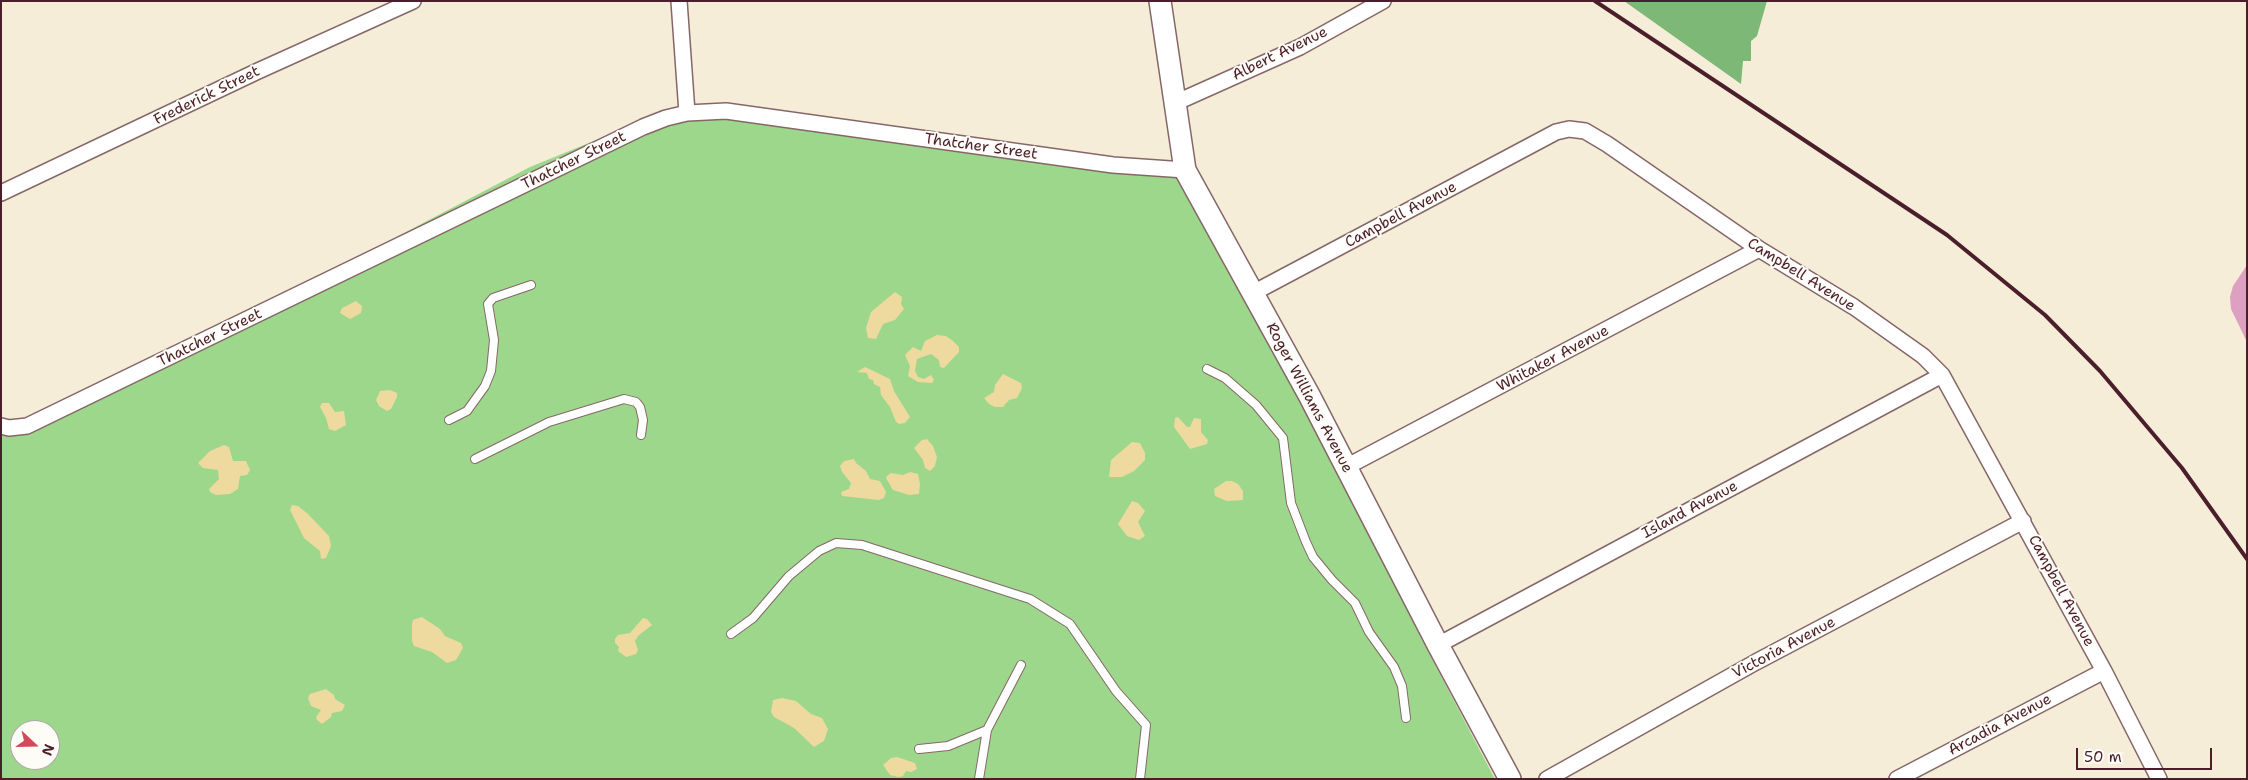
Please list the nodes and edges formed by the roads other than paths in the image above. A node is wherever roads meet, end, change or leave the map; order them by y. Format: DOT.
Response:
graph roads {
  1 [pos="413,1"];
  2 [pos="680,1"];
  3 [pos="1383,1"];
  4 [pos="1164,2"];
  5 [pos="1175,103"];
  6 [pos="687,113"];
  7 [pos="1185,170"];
  8 [pos="1,193"];
  9 [pos="1759,249"];
  10 [pos="531,284"];
  11 [pos="1253,293"];
  12 [pos="1207,369"];
  13 [pos="1942,375"];
  14 [pos="449,420"];
  15 [pos="5,427"];
  16 [pos="641,435"];
  17 [pos="475,459"];
  18 [pos="1346,467"];
  19 [pos="2023,521"];
  20 [pos="731,634"];
  21 [pos="1438,645"];
  22 [pos="1021,665"];
  23 [pos="2104,671"];
  24 [pos="1406,718"];
  25 [pos="988,730"];
  26 [pos="919,749"];
  27 [pos="979,779"];
  28 [pos="1140,779"];
  29 [pos="1510,779"];
  30 [pos="1546,779"];
  31 [pos="1897,779"];
  32 [pos="2160,779"];
  1 -- 8 [label="street, Frederick Street"];
  2 -- 6 [label="street"];
  3 -- 5 [label="street, Albert Avenue"];
  4 -- 5 [label="main road, Roger Williams Avenue"];
  5 -- 7 [label="main road, Roger Williams Avenue"];
  6 -- 7 [label="street, Thatcher Street"];
  6 -- 15 [label="street, Thatcher Street"];
  7 -- 11 [label="main road, Roger Williams Avenue"];
  9 -- 11 [label="street, Campbell Avenue"];
  9 -- 13 [label="street, Campbell Avenue"];
  9 -- 18 [label="street, Whitaker Avenue"];
  10 -- 14 [label="lane"];
  11 -- 18 [label="main road, Roger Williams Avenue"];
  12 -- 24 [label="lane"];
  13 -- 19 [label="street, Campbell Avenue"];
  13 -- 21 [label="street, Island Avenue"];
  16 -- 17 [label="lane"];
  18 -- 21 [label="main road, Roger Williams Avenue"];
  19 -- 23 [label="street, Campbell Avenue"];
  19 -- 30 [label="street, Victoria Avenue"];
  20 -- 28 [label="lane"];
  21 -- 29 [label="main road, Roger Williams Avenue"];
  22 -- 25 [label="lane"];
  23 -- 31 [label="street, Arcadia Avenue"];
  23 -- 32 [label="street, Campbell Avenue"];
  25 -- 26 [label="lane"];
  25 -- 27 [label="lane"];
}
